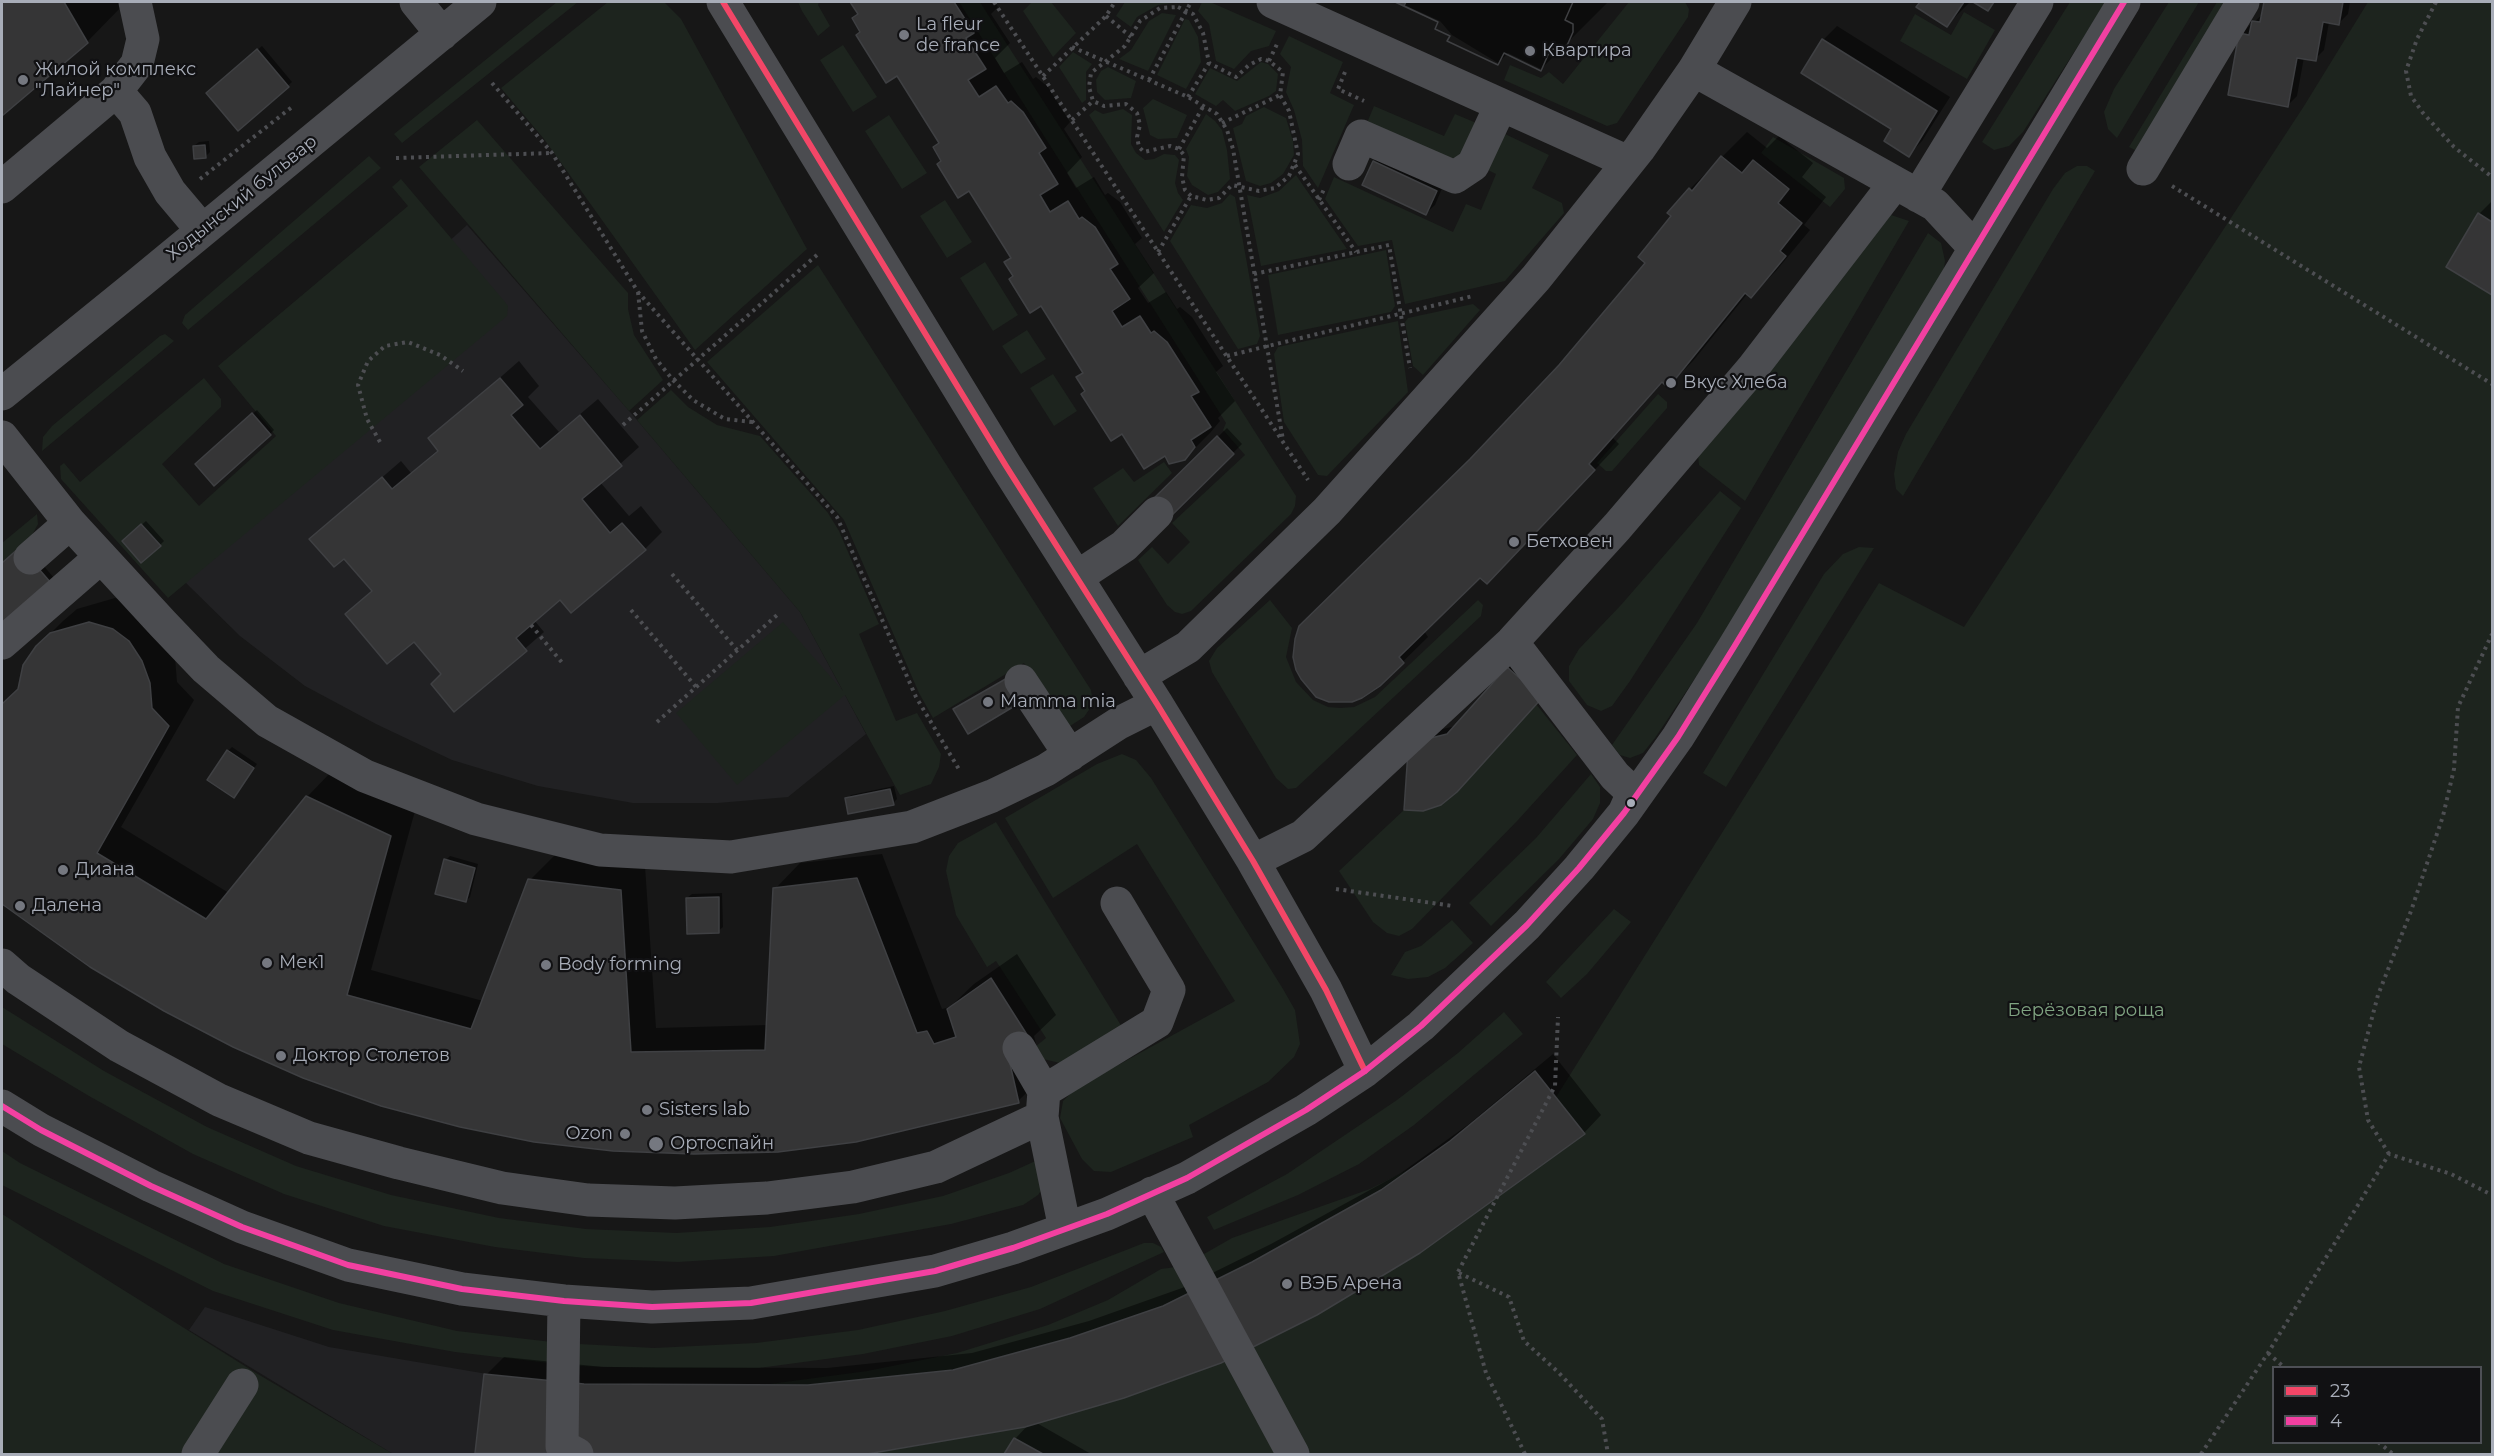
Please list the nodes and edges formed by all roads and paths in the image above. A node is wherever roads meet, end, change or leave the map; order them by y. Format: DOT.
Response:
graph roads {
  1 [pos="135,2"];
  2 [pos="416,2"];
  3 [pos="480,2"];
  4 [pos="994,2"];
  5 [pos="1115,2"];
  6 [pos="1191,2"];
  7 [pos="1274,2"];
  8 [pos="2037,2"];
  9 [pos="2124,2"];
  10 [pos="2244,2"];
  11 [pos="2436,2"];
  12 [pos="730,4"];
  13 [pos="1729,4"];
  14 [pos="1186,11"];
  15 [pos="1106,16"];
  16 [pos="442,34"];
  17 [pos="1131,37"];
  18 [pos="1279,40"];
  19 [pos="1072,47"];
  20 [pos="1269,61"];
  21 [pos="1107,62"];
  22 [pos="1209,63"];
  23 [pos="1694,69"];
  24 [pos="1042,76"];
  25 [pos="1149,80"];
  26 [pos="492,83"];
  27 [pos="116,91"];
  28 [pos="1280,95"];
  29 [pos="1188,97"];
  30 [pos="1094,101"];
  31 [pos="1204,105"];
  32 [pos="1501,105"];
  33 [pos="292,107"];
  34 [pos="1072,120"];
  35 [pos="1222,123"];
  36 [pos="1179,149"];
  37 [pos="552,153"];
  38 [pos="396,158"];
  39 [pos="1628,162"];
  40 [pos="1349,164"];
  41 [pos="1295,165"];
  42 [pos="2142,169"];
  43 [pos="2493,177"];
  44 [pos="1239,187"];
  45 [pos="2,188"];
  46 [pos="1907,189"];
  47 [pos="1191,196"];
  48 [pos="174,197"];
  49 [pos="202,230"];
  50 [pos="1974,247"];
  51 [pos="1158,252"];
  52 [pos="1356,252"];
  53 [pos="818,254"];
  54 [pos="1254,274"];
  55 [pos="638,292"];
  56 [pos="1477,295"];
  57 [pos="1401,314"];
  58 [pos="1267,346"];
  59 [pos="1227,356"];
  60 [pos="698,359"];
  61 [pos="1411,370"];
  62 [pos="463,371"];
  63 [pos="673,380"];
  64 [pos="2493,384"];
  65 [pos="2,394"];
  66 [pos="753,422"];
  67 [pos="623,425"];
  68 [pos="2,437"];
  69 [pos="380,442"];
  70 [pos="1284,444"];
  71 [pos="1312,487"];
  72 [pos="1157,513"];
  73 [pos="70,523"];
  74 [pos="101,557"];
  75 [pos="30,558"];
  76 [pos="672,574"];
  77 [pos="1077,577"];
  78 [pos="631,610"];
  79 [pos="777,615"];
  80 [pos="531,625"];
  81 [pos="2493,634"];
  82 [pos="1512,642"];
  83 [pos="2,643"];
  84 [pos="737,650"];
  85 [pos="564,665"];
  86 [pos="1139,676"];
  87 [pos="1021,681"];
  88 [pos="696,687"];
  89 [pos="1157,704"];
  90 [pos="657,722"];
  91 [pos="1070,755"];
  92 [pos="978,802"];
  93 [pos="1624,813"];
  94 [pos="1253,861"];
  95 [pos="1336,889"];
  96 [pos="1117,903"];
  97 [pos="1453,906"];
  98 [pos="2,966"];
  99 [pos="1558,1017"];
  100 [pos="1020,1048"];
  101 [pos="1365,1071"];
  102 [pos="1043,1104"];
  103 [pos="2,1106"];
  104 [pos="2389,1155"];
  105 [pos="1152,1193"];
  106 [pos="2493,1196"];
  107 [pos="1065,1229"];
  108 [pos="1458,1272"];
  109 [pos="564,1301"];
  110 [pos="2268,1353"];
  111 [pos="2283,1366"];
  112 [pos="242,1385"];
  113 [pos="2379,1444"];
  114 [pos="198,1455"];
  115 [pos="577,1455"];
  116 [pos="1293,1455"];
  117 [pos="1525,1455"];
  118 [pos="1608,1455"];
  119 [pos="2201,1455"];
  120 [pos="2393,1455"];
  1 -- 27 [label="street"];
  2 -- 16 [label="street"];
  3 -- 16 [label="street, Ходынский бульвар"];
  4 -- 24 [label="path"];
  5 -- 15 [label="path"];
  6 -- 14 [label="path"];
  7 -- 32 [label="street"];
  8 -- 46 [label="street"];
  9 -- 50 [label="street"];
  10 -- 42 [label="street"];
  11 -- 43 [label="path"];
  12 -- 77 [label="street"];
  13 -- 23 [label="street"];
  14 -- 17 [label="path"];
  14 -- 22 [label="path"];
  14 -- 25 [label="path"];
  15 -- 17 [label="path"];
  15 -- 19 [label="path"];
  16 -- 49 [label="street, Ходынский бульвар"];
  17 -- 21 [label="path"];
  18 -- 20 [label="path"];
  19 -- 21 [label="path"];
  19 -- 24 [label="path"];
  20 -- 22 [label="path"];
  20 -- 28 [label="path"];
  21 -- 25 [label="path"];
  21 -- 30 [label="path"];
  22 -- 29 [label="path"];
  23 -- 39 [label="street"];
  23 -- 46 [label="street"];
  24 -- 34 [label="path"];
  25 -- 29 [label="path"];
  26 -- 37 [label="path"];
  27 -- 45 [label="street"];
  27 -- 48 [label="street"];
  28 -- 35 [label="path"];
  28 -- 41 [label="path"];
  29 -- 31 [label="path"];
  30 -- 34 [label="path"];
  30 -- 36 [label="path"];
  31 -- 35 [label="path"];
  31 -- 36 [label="path"];
  32 -- 39 [label="street"];
  32 -- 40 [label="street"];
  33 -- 48 [label="path"];
  34 -- 51 [label="path"];
  35 -- 44 [label="path"];
  36 -- 47 [label="path"];
  37 -- 38 [label="path"];
  37 -- 55 [label="path"];
  39 -- 86 [label="street"];
  41 -- 44 [label="path"];
  41 -- 52 [label="path"];
  42 -- 64 [label="path"];
  44 -- 47 [label="path"];
  44 -- 54 [label="path"];
  46 -- 50 [label="street"];
  46 -- 82 [label="street"];
  47 -- 51 [label="path"];
  48 -- 49 [label="street"];
  49 -- 65 [label="street, Ходынский бульвар"];
  50 -- 93 [label="street"];
  51 -- 59 [label="path"];
  52 -- 54 [label="path"];
  52 -- 57 [label="path"];
  53 -- 60 [label="path"];
  54 -- 58 [label="path"];
  55 -- 60 [label="path"];
  55 -- 63 [label="path"];
  56 -- 57 [label="path"];
  57 -- 58 [label="path"];
  57 -- 61 [label="path"];
  58 -- 59 [label="path"];
  58 -- 70 [label="path"];
  59 -- 70 [label="path"];
  60 -- 63 [label="path"];
  60 -- 66 [label="path"];
  62 -- 69 [label="path"];
  63 -- 66 [label="path"];
  63 -- 67 [label="path"];
  66 -- 92 [label="path"];
  68 -- 73 [label="street"];
  70 -- 71 [label="path"];
  72 -- 77 [label="street"];
  73 -- 74 [label="street"];
  73 -- 75 [label="street"];
  74 -- 83 [label="street"];
  74 -- 92 [label="street"];
  76 -- 84 [label="path"];
  77 -- 86 [label="street"];
  78 -- 88 [label="path"];
  79 -- 84 [label="path"];
  80 -- 85 [label="path"];
  81 -- 104 [label="path"];
  82 -- 93 [label="street"];
  82 -- 94 [label="street"];
  84 -- 88 [label="path"];
  86 -- 89 [label="street"];
  87 -- 91 [label="street"];
  88 -- 90 [label="path"];
  89 -- 91 [label="street"];
  89 -- 94 [label="street"];
  91 -- 92 [label="street"];
  93 -- 101 [label="street"];
  94 -- 101 [label="street"];
  95 -- 97 [label="path"];
  96 -- 102 [label="street"];
  98 -- 102 [label="street"];
  99 -- 108 [label="path"];
  100 -- 102 [label="street"];
  101 -- 105 [label="street"];
  102 -- 107 [label="street"];
  103 -- 109 [label="street"];
  104 -- 106 [label="path"];
  104 -- 110 [label="path"];
  105 -- 107 [label="street"];
  105 -- 116 [label="street"];
  107 -- 109 [label="street"];
  108 -- 117 [label="path"];
  108 -- 118 [label="path"];
  109 -- 115 [label="street"];
  110 -- 111 [label="path"];
  110 -- 119 [label="path"];
  112 -- 114 [label="street"];
  113 -- 120 [label="path"];
}
